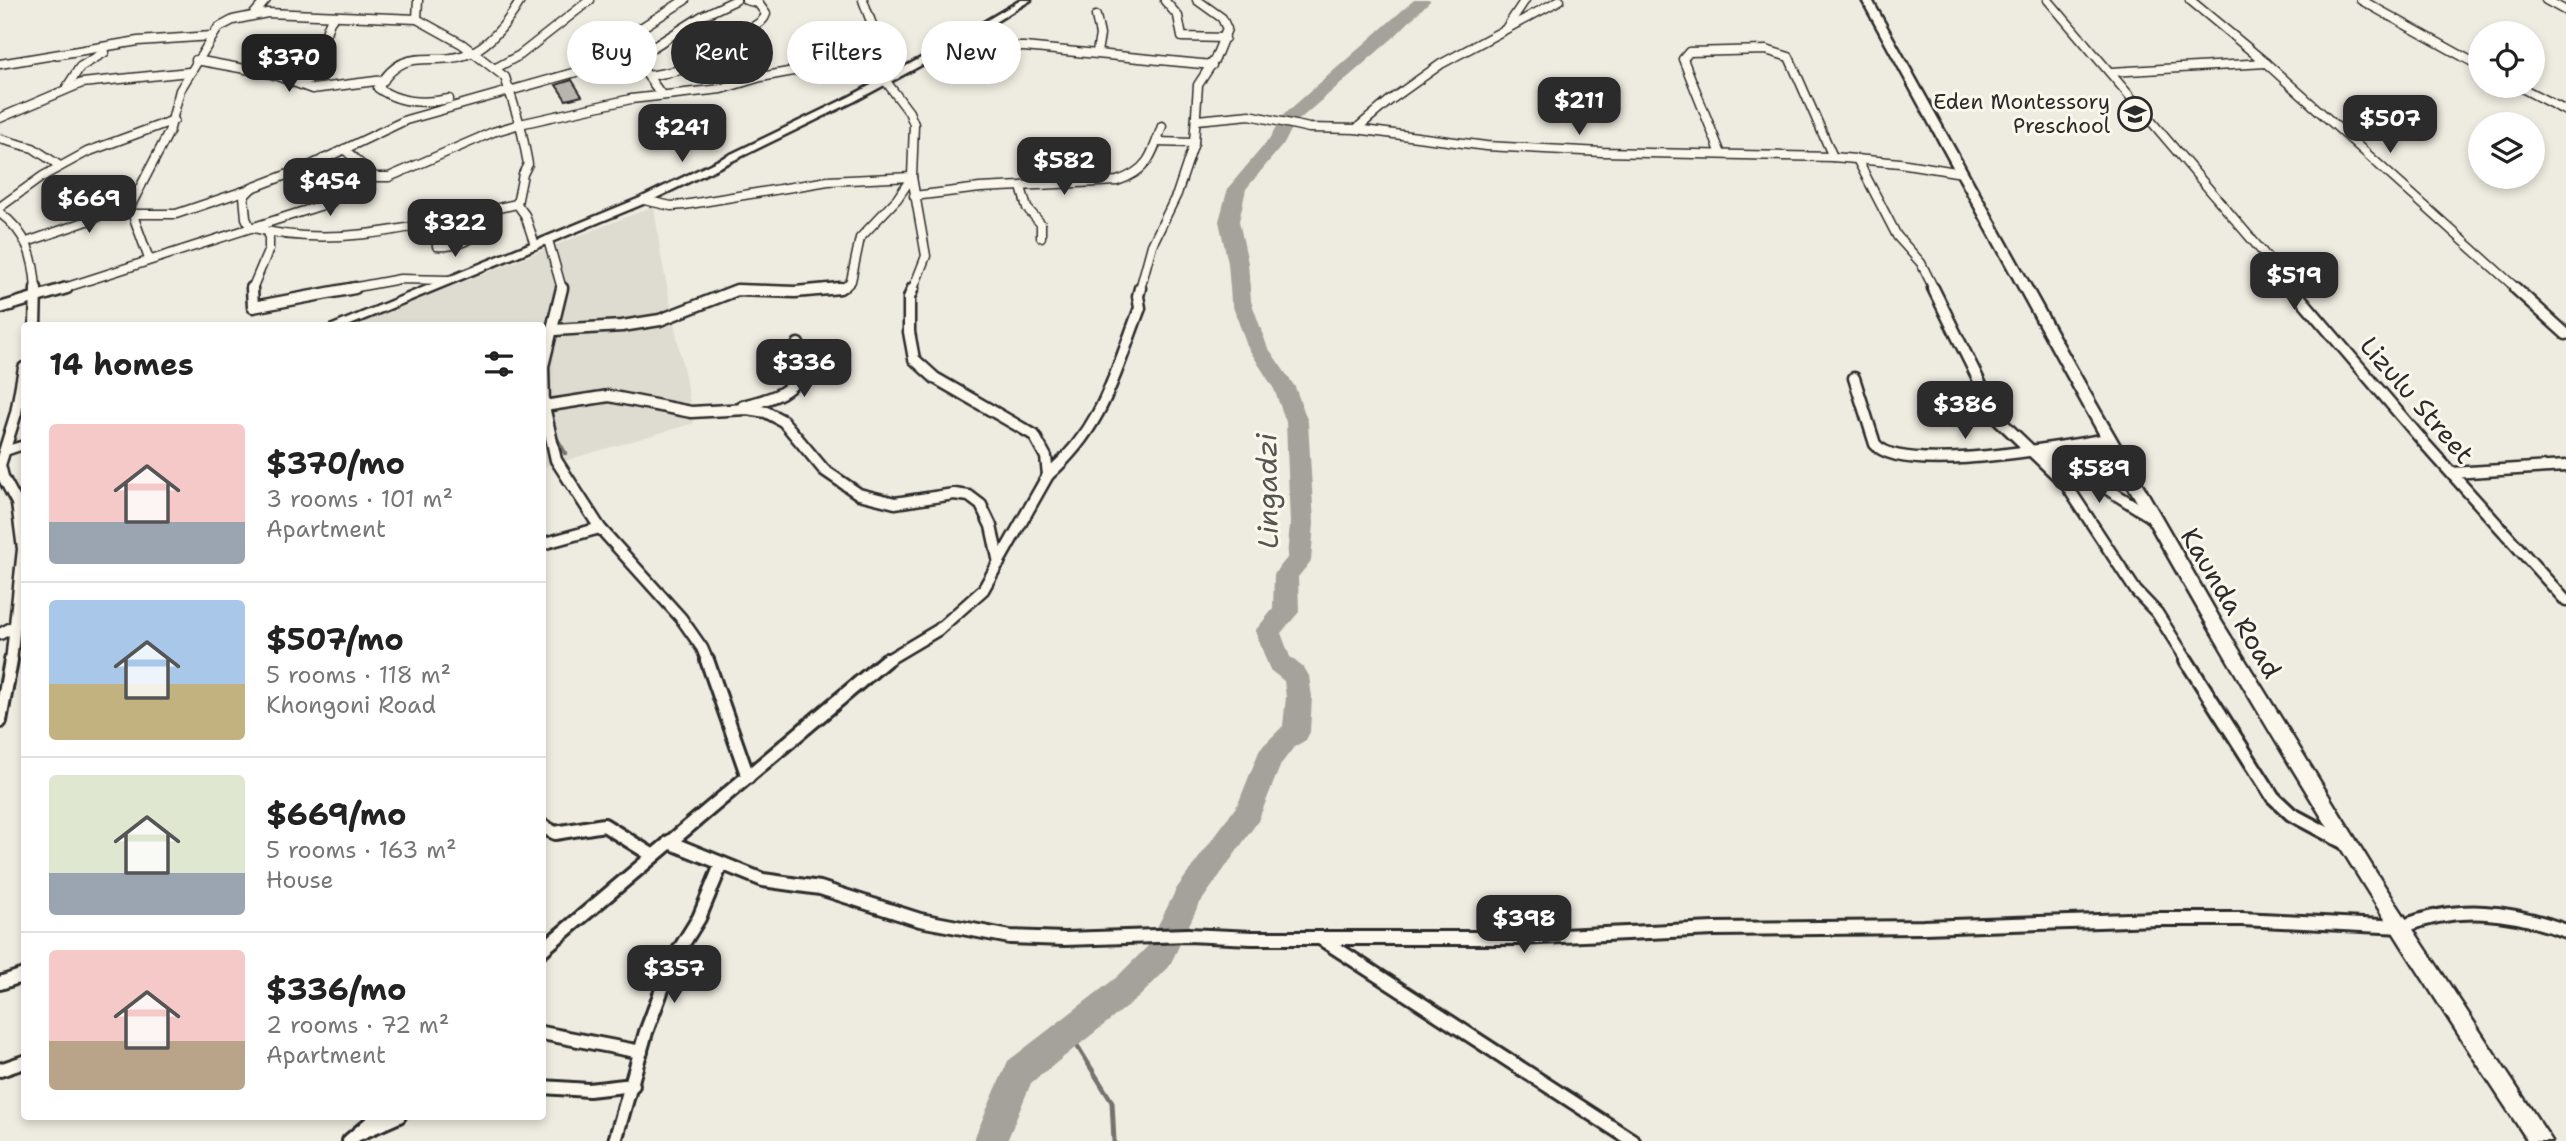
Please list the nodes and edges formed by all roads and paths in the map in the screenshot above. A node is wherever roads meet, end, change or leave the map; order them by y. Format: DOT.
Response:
graph roads {
  1 [pos="266,0"];
  2 [pos="418,0"];
  3 [pos="521,0"];
  4 [pos="590,0"];
  5 [pos="685,0"];
  6 [pos="736,0"];
  7 [pos="746,0"];
  8 [pos="863,0"];
  9 [pos="1027,0"];
  10 [pos="1197,0"];
  11 [pos="1525,0"];
  12 [pos="1560,0"];
  13 [pos="1867,0"];
  14 [pos="2048,0"];
  15 [pos="2190,0"];
  16 [pos="2361,0"];
  17 [pos="2546,0"];
  18 [pos="1165,1"];
  19 [pos="2566,11"];
  20 [pos="254,14"];
  21 [pos="335,16"];
  22 [pos="1096,16"];
  23 [pos="417,19"];
  24 [pos="652,21"];
  25 [pos="872,21"];
  26 [pos="992,21"];
  27 [pos="1505,29"];
  28 [pos="212,36"];
  29 [pos="1225,38"];
  30 [pos="138,41"];
  31 [pos="657,44"];
  32 [pos="1021,47"];
  33 [pos="473,52"];
  34 [pos="1097,52"];
  35 [pos="2468,59"];
  36 [pos="196,60"];
  37 [pos="2266,63"];
  38 [pos="0,64"];
  39 [pos="1212,65"];
  40 [pos="496,68"];
  41 [pos="189,72"];
  42 [pos="787,72"];
  43 [pos="2111,72"];
  44 [pos="567,74"];
  45 [pos="657,74"];
  46 [pos="384,80"];
  47 [pos="296,82"];
  48 [pos="654,84"];
  49 [pos="878,84"];
  50 [pos="888,84"];
  51 [pos="67,87"];
  52 [pos="510,90"];
  53 [pos="500,93"];
  54 [pos="661,94"];
  55 [pos="2541,98"];
  56 [pos="2566,111"];
  57 [pos="0,118"];
  58 [pos="174,120"];
  59 [pos="1196,120"];
  60 [pos="520,124"];
  61 [pos="1162,126"];
  62 [pos="1356,129"];
  63 [pos="0,139"];
  64 [pos="1157,142"];
  65 [pos="1194,143"];
  66 [pos="344,149"];
  67 [pos="1721,154"];
  68 [pos="1833,157"];
  69 [pos="323,159"];
  70 [pos="1857,159"];
  71 [pos="60,166"];
  72 [pos="1962,173"];
  73 [pos="912,177"];
  74 [pos="1021,187"];
  75 [pos="252,188"];
  76 [pos="914,196"];
  77 [pos="644,200"];
  78 [pos="94,203"];
  79 [pos="517,204"];
  80 [pos="0,207"];
  81 [pos="485,211"];
  82 [pos="0,213"];
  83 [pos="133,214"];
  84 [pos="434,220"];
  85 [pos="250,227"];
  86 [pos="269,232"];
  87 [pos="1041,237"];
  88 [pos="548,240"];
  89 [pos="27,242"];
  90 [pos="535,245"];
  91 [pos="149,260"];
  92 [pos="447,280"];
  93 [pos="38,296"];
  94 [pos="0,308"];
  95 [pos="35,322"];
  96 [pos="346,322"];
  97 [pos="554,330"];
  98 [pos="2566,334"];
  99 [pos="798,344"];
  100 [pos="546,356"];
  101 [pos="1854,378"];
  102 [pos="21,385"];
  103 [pos="546,407"];
  104 [pos="734,408"];
  105 [pos="546,416"];
  106 [pos="2109,439"];
  107 [pos="21,446"];
  108 [pos="2033,449"];
  109 [pos="1,453"];
  110 [pos="2566,466"];
  111 [pos="2452,473"];
  112 [pos="1048,475"];
  113 [pos="2153,518"];
  114 [pos="21,522"];
  115 [pos="600,528"];
  116 [pos="546,543"];
  117 [pos="999,563"];
  118 [pos="21,591"];
  119 [pos="2566,601"];
  120 [pos="18,631"];
  121 [pos="0,634"];
  122 [pos="0,721"];
  123 [pos="748,777"];
  124 [pos="546,828"];
  125 [pos="669,842"];
  126 [pos="2351,846"];
  127 [pos="652,855"];
  128 [pos="721,865"];
  129 [pos="2402,927"];
  130 [pos="2566,931"];
  131 [pos="1320,938"];
  132 [pos="546,947"];
  133 [pos="21,976"];
  134 [pos="0,983"];
  135 [pos="546,1033"];
  136 [pos="641,1052"];
  137 [pos="21,1063"];
  138 [pos="0,1070"];
  139 [pos="633,1085"];
  140 [pos="546,1087"];
  141 [pos="373,1120"];
  142 [pos="390,1120"];
  143 [pos="354,1137"];
  144 [pos="615,1141"];
  145 [pos="1633,1141"];
  146 [pos="2541,1141"];
  1 -- 20 [label="street"];
  2 -- 23 [label="street"];
  3 -- 33 [label="street"];
  4 -- 40 [label="street"];
  5 -- 24 [label="street"];
  6 -- 31 [label="street"];
  7 -- 45 [label="street"];
  8 -- 25 [label="street"];
  9 -- 26 [label="street"];
  10 -- 29 [label="street"];
  11 -- 27 [label="street"];
  12 -- 27 [label="street"];
  13 -- 72 [label="main road, Kaunda Road"];
  14 -- 43 [label="street, Lizulu Street"];
  15 -- 37 [label="street"];
  16 -- 35 [label="street"];
  17 -- 19 [label="street"];
  18 -- 29 [label="street"];
  20 -- 21 [label="street"];
  20 -- 28 [label="street"];
  21 -- 23 [label="street"];
  21 -- 47 [label="street"];
  22 -- 34 [label="street"];
  23 -- 33 [label="street"];
  27 -- 62 [label="street"];
  28 -- 30 [label="street"];
  28 -- 36 [label="street"];
  29 -- 39 [label="street"];
  30 -- 38 [label="street"];
  30 -- 51 [label="street"];
  32 -- 34 [label="street"];
  33 -- 40 [label="street"];
  33 -- 46 [label="street"];
  34 -- 39 [label="street"];
  36 -- 41 [label="street"];
  36 -- 47 [label="street"];
  37 -- 43 [label="street"];
  37 -- 98 [label="street"];
  39 -- 59 [label="street"];
  40 -- 52 [label="street"];
  41 -- 51 [label="street"];
  41 -- 58 [label="street"];
  42 -- 54 [label="street"];
  43 -- 111 [label="street, Lizulu Street"];
  44 -- 52 [label="street"];
  46 -- 47 [label="street"];
  46 -- 53 [label="street"];
  48 -- 54 [label="street"];
  49 -- 77 [label="street"];
  50 -- 73 [label="street"];
  51 -- 57 [label="street"];
  52 -- 53 [label="street"];
  52 -- 60 [label="street"];
  53 -- 66 [label="street"];
  54 -- 60 [label="street"];
  55 -- 56 [label="street"];
  58 -- 71 [label="street"];
  58 -- 83 [label="street"];
  59 -- 62 [label="street"];
  59 -- 65 [label="street"];
  60 -- 66 [label="street"];
  60 -- 79 [label="street"];
  61 -- 64 [label="street"];
  62 -- 67 [label="street"];
  63 -- 71 [label="street"];
  64 -- 65 [label="street"];
  64 -- 74 [label="street"];
  65 -- 112 [label="street"];
  66 -- 69 [label="street"];
  67 -- 68 [label="street"];
  67 -- 68 [label="street"];
  68 -- 70 [label="street"];
  69 -- 75 [label="street"];
  69 -- 85 [label="street"];
  70 -- 72 [label="street"];
  70 -- 108 [label="street"];
  71 -- 80 [label="street"];
  72 -- 106 [label="main road, Kaunda Road"];
  73 -- 76 [label="street"];
  73 -- 77 [label="street"];
  73 -- 97 [label="street"];
  74 -- 76 [label="street"];
  74 -- 87 [label="street"];
  75 -- 83 [label="street"];
  75 -- 85 [label="street"];
  76 -- 112 [label="street"];
  77 -- 88 [label="street"];
  78 -- 89 [label="street"];
  79 -- 81 [label="street"];
  79 -- 90 [label="street"];
  81 -- 84 [label="street"];
  81 -- 84 [label="street"];
  82 -- 89 [label="street"];
  83 -- 91 [label="street"];
  84 -- 86 [label="street"];
  85 -- 86 [label="street"];
  85 -- 91 [label="street"];
  86 -- 92 [label="street"];
  88 -- 90 [label="street"];
  88 -- 97 [label="street"];
  89 -- 93 [label="street"];
  90 -- 92 [label="street"];
  91 -- 93 [label="street"];
  92 -- 96 [label="street"];
  93 -- 94 [label="street"];
  93 -- 95 [label="street"];
  97 -- 100 [label="street"];
  99 -- 104 [label="street"];
  101 -- 108 [label="street"];
  102 -- 109 [label="street"];
  103 -- 104 [label="street"];
  104 -- 117 [label="street"];
  105 -- 115 [label="street"];
  106 -- 108 [label="street"];
  106 -- 113 [label="main road, Kaunda Road"];
  107 -- 109 [label="street"];
  108 -- 113 [label="street"];
  108 -- 126 [label="street"];
  109 -- 114 [label="street"];
  110 -- 111 [label="street"];
  111 -- 119 [label="street, Lizulu Street"];
  112 -- 117 [label="street"];
  113 -- 126 [label="main road, Kaunda Road"];
  115 -- 116 [label="street"];
  115 -- 123 [label="street"];
  117 -- 123 [label="street"];
  118 -- 120 [label="street"];
  120 -- 121 [label="street"];
  120 -- 122 [label="street"];
  123 -- 125 [label="street"];
  124 -- 127 [label="street"];
  125 -- 127 [label="street"];
  125 -- 128 [label="street"];
  126 -- 129 [label="main road, Kaunda Road"];
  127 -- 132 [label="street"];
  128 -- 131 [label="street"];
  128 -- 136 [label="street"];
  129 -- 130 [label="street"];
  129 -- 131 [label="street"];
  129 -- 146 [label="main road, Kaunda Road"];
  131 -- 145 [label="street"];
  133 -- 134 [label="street"];
  135 -- 136 [label="street"];
  136 -- 139 [label="street"];
  137 -- 138 [label="street"];
  139 -- 140 [label="street"];
  139 -- 144 [label="street"];
  141 -- 143 [label="street"];
  142 -- 143 [label="street"];
}
